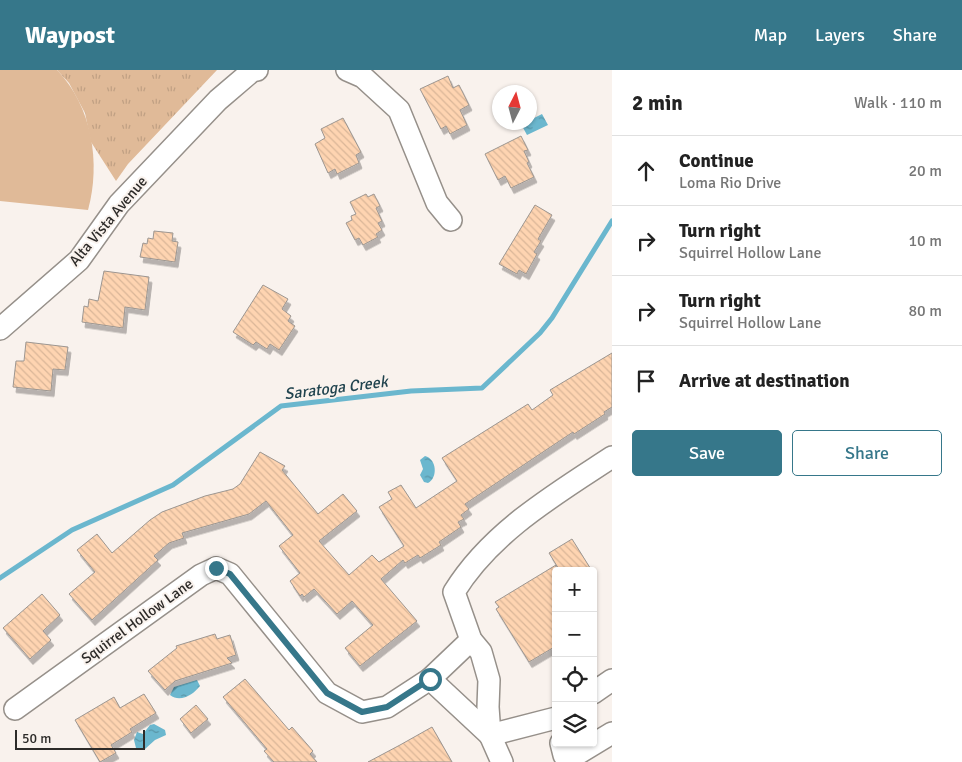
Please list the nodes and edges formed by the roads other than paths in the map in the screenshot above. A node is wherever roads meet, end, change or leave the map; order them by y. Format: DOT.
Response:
graph roads {
  1 [pos="257,70"];
  2 [pos="347,70"];
  3 [pos="451,220"];
  4 [pos="0,329"];
  5 [pos="612,457"];
  6 [pos="471,640"];
  7 [pos="430,679"];
  8 [pos="612,680"];
  9 [pos="597,690"];
  10 [pos="15,709"];
  11 [pos="552,722"];
  12 [pos="612,733"];
  13 [pos="490,735"];
  14 [pos="597,742"];
  15 [pos="562,747"];
  16 [pos="589,747"];
  17 [pos="502,762"];
  1 -- 4 [label="street, Alta Vista Avenue"];
  2 -- 3 [label="street"];
  5 -- 6 [label="street"];
  6 -- 7 [label="street"];
  6 -- 13 [label="street"];
  7 -- 10 [label="street, Squirrel Hollow Lane"];
  7 -- 13 [label="street"];
  8 -- 9 [label="street"];
  11 -- 13 [label="street"];
  12 -- 14 [label="street"];
  13 -- 17 [label="street"];
  15 -- 16 [label="street"];
}
